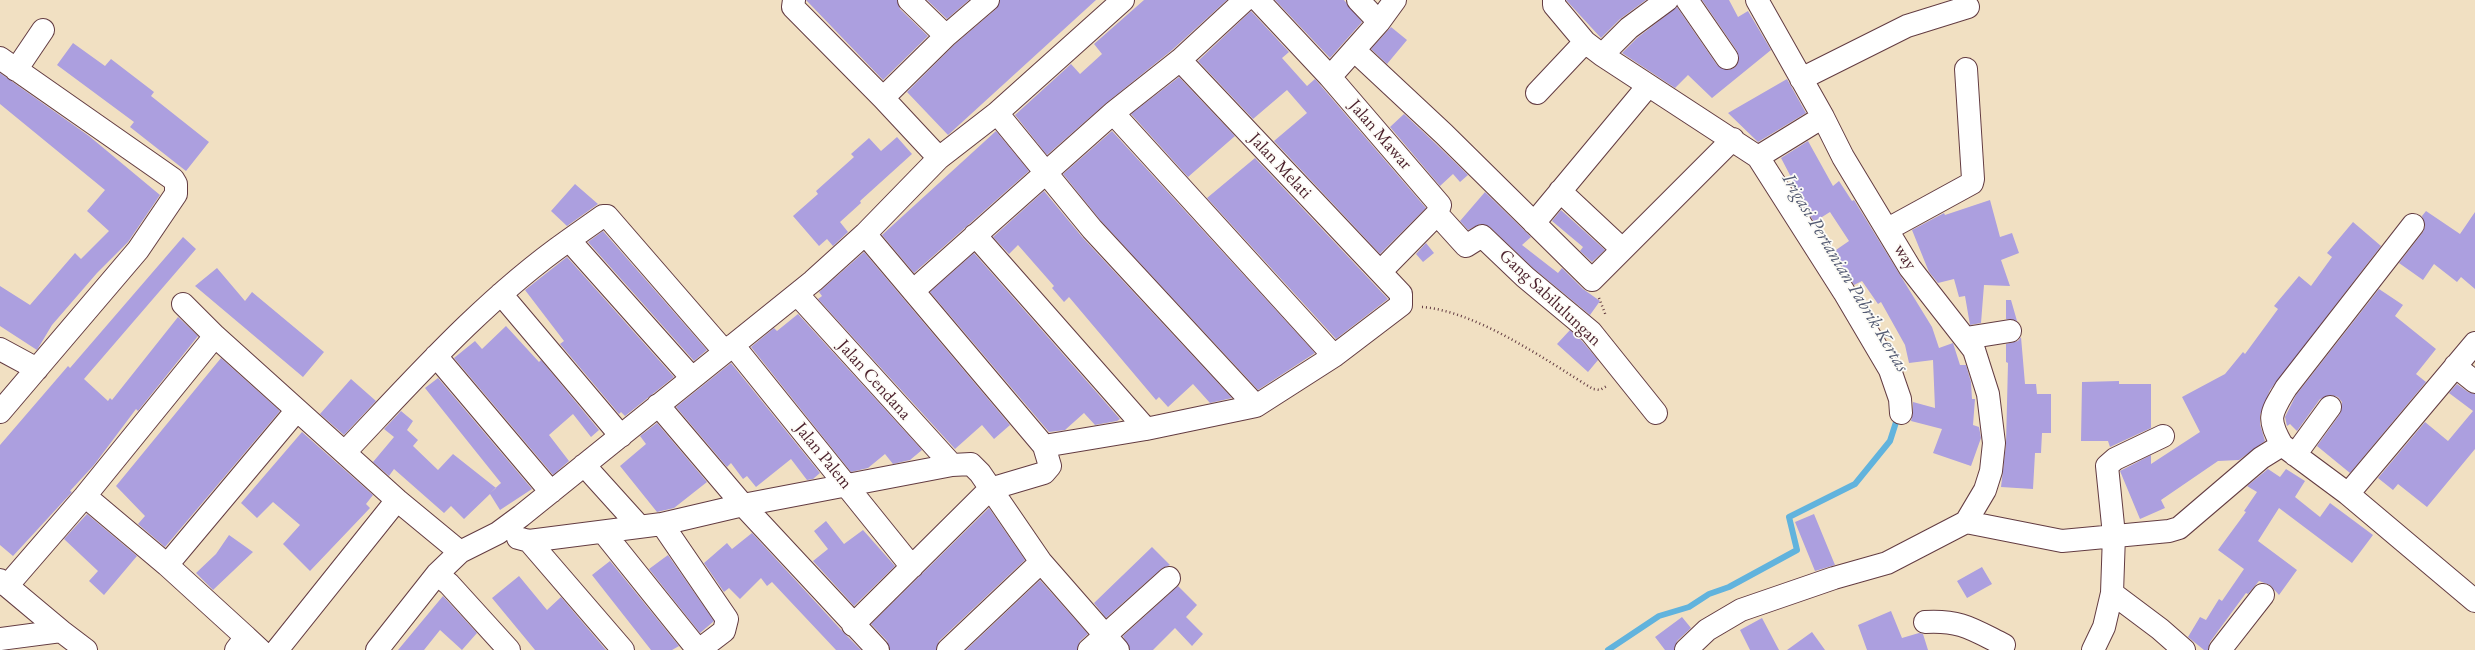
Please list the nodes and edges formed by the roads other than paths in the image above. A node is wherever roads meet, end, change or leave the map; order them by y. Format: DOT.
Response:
graph roads {
  1 [pos="794,0"];
  2 [pos="909,0"];
  3 [pos="988,0"];
  4 [pos="1123,0"];
  5 [pos="1358,0"];
  6 [pos="1395,0"];
  7 [pos="1668,0"];
  8 [pos="1687,0"];
  9 [pos="1757,0"];
  10 [pos="1246,1"];
  11 [pos="1556,2"];
  12 [pos="1968,7"];
  13 [pos="1379,22"];
  14 [pos="43,30"];
  15 [pos="946,36"];
  16 [pos="1593,49"];
  17 [pos="1354,50"];
  18 [pos="1727,58"];
  19 [pos="1180,60"];
  20 [pos="8,64"];
  21 [pos="1966,69"];
  22 [pos="1330,77"];
  23 [pos="1801,79"];
  24 [pos="1648,86"];
  25 [pos="1537,93"];
  26 [pos="884,98"];
  27 [pos="997,113"];
  28 [pos="1113,113"];
  29 [pos="1823,117"];
  30 [pos="1733,139"];
  31 [pos="1758,157"];
  32 [pos="938,158"];
  33 [pos="1045,173"];
  34 [pos="1560,191"];
  35 [pos="1437,214"];
  36 [pos="1534,223"];
  37 [pos="2413,225"];
  38 [pos="1888,229"];
  39 [pos="865,234"];
  40 [pos="975,235"];
  41 [pos="569,240"];
  42 [pos="1622,249"];
  43 [pos="1380,271"];
  44 [pos="914,291"];
  45 [pos="501,294"];
  46 [pos="797,294"];
  47 [pos="183,304"];
  48 [pos="2010,331"];
  49 [pos="215,336"];
  50 [pos="1966,338"];
  51 [pos="2475,343"];
  52 [pos="0,349"];
  53 [pos="729,349"];
  54 [pos="436,356"];
  55 [pos="1334,356"];
  56 [pos="2455,366"];
  57 [pos="37,369"];
  58 [pos="692,378"];
  59 [pos="2475,382"];
  60 [pos="658,405"];
  61 [pos="1256,406"];
  62 [pos="2330,407"];
  63 [pos="297,410"];
  64 [pos="0,412"];
  65 [pos="1656,413"];
  66 [pos="1901,413"];
  67 [pos="1146,429"];
  68 [pos="620,436"];
  69 [pos="2163,436"];
  70 [pos="1044,446"];
  71 [pos="2288,450"];
  72 [pos="345,452"];
  73 [pos="584,465"];
  74 [pos="952,465"];
  75 [pos="847,486"];
  76 [pos="990,489"];
  77 [pos="551,492"];
  78 [pos="2348,494"];
  79 [pos="85,496"];
  80 [pos="397,500"];
  81 [pos="742,504"];
  82 [pos="1966,522"];
  83 [pos="662,524"];
  84 [pos="640,527"];
  85 [pos="498,533"];
  86 [pos="604,533"];
  87 [pos="2114,535"];
  88 [pos="529,541"];
  89 [pos="460,552"];
  90 [pos="1042,562"];
  91 [pos="167,565"];
  92 [pos="912,567"];
  93 [pos="437,574"];
  94 [pos="1169,578"];
  95 [pos="4,583"];
  96 [pos="2112,593"];
  97 [pos="2263,595"];
  98 [pos="2475,601"];
  99 [pos="1925,622"];
  100 [pos="853,625"];
  101 [pos="62,631"];
  102 [pos="0,639"];
  103 [pos="1112,643"];
  104 [pos="247,646"];
  105 [pos="2006,648"];
  106 [pos="506,649"];
  107 [pos="86,650"];
  108 [pos="277,650"];
  109 [pos="376,650"];
  110 [pos="623,650"];
  111 [pos="698,650"];
  112 [pos="878,650"];
  113 [pos="948,650"];
  114 [pos="1089,650"];
  115 [pos="1686,650"];
  116 [pos="2093,650"];
  117 [pos="2184,650"];
  118 [pos="2220,650"];
  1 -- 26 [label="street"];
  2 -- 15 [label="street"];
  3 -- 15 [label="street"];
  4 -- 27 [label="street"];
  5 -- 13 [label="street"];
  6 -- 13 [label="street"];
  7 -- 16 [label="street"];
  8 -- 18 [label="street"];
  9 -- 23 [label="street, way"];
  10 -- 19 [label="street"];
  10 -- 22 [label="street, Jalan Mawar"];
  11 -- 16 [label="street"];
  12 -- 23 [label="street"];
  13 -- 17 [label="street"];
  14 -- 20 [label="street"];
  15 -- 26 [label="street"];
  16 -- 24 [label="street"];
  16 -- 25 [label="street"];
  17 -- 22 [label="street"];
  17 -- 36 [label="street"];
  19 -- 28 [label="street"];
  19 -- 43 [label="street, Jalan Melati"];
  20 -- 57 [label="street"];
  21 -- 38 [label="street"];
  22 -- 35 [label="street, Jalan Mawar"];
  23 -- 29 [label="street, way"];
  24 -- 30 [label="street"];
  24 -- 34 [label="street"];
  26 -- 32 [label="street"];
  27 -- 32 [label="street"];
  27 -- 33 [label="street"];
  28 -- 33 [label="street"];
  28 -- 55 [label="street"];
  29 -- 31 [label="street"];
  29 -- 38 [label="street, way"];
  30 -- 31 [label="street"];
  30 -- 42 [label="street"];
  31 -- 66 [label="street"];
  32 -- 39 [label="street"];
  33 -- 40 [label="street"];
  33 -- 61 [label="street"];
  34 -- 36 [label="street"];
  34 -- 42 [label="street"];
  35 -- 43 [label="street"];
  35 -- 65 [label="street, Gang Sabilulungan"];
  36 -- 42 [label="street"];
  37 -- 71 [label="street"];
  38 -- 50 [label="street, way"];
  39 -- 44 [label="street"];
  39 -- 46 [label="street"];
  40 -- 44 [label="street"];
  40 -- 67 [label="street"];
  41 -- 45 [label="street"];
  41 -- 53 [label="street, Jalan Palem"];
  41 -- 58 [label="street"];
  43 -- 55 [label="street, Jalan Melati"];
  44 -- 70 [label="street"];
  45 -- 54 [label="street"];
  45 -- 68 [label="street"];
  46 -- 53 [label="street"];
  46 -- 74 [label="street, Jalan Cendana"];
  47 -- 49 [label="street"];
  48 -- 50 [label="street"];
  49 -- 63 [label="street"];
  49 -- 79 [label="street"];
  50 -- 82 [label="street, way"];
  51 -- 56 [label="street"];
  52 -- 57 [label="street"];
  53 -- 58 [label="street"];
  53 -- 75 [label="street, Jalan Palem"];
  54 -- 72 [label="street"];
  54 -- 77 [label="street"];
  55 -- 61 [label="street"];
  56 -- 59 [label="street"];
  56 -- 78 [label="street"];
  57 -- 64 [label="street"];
  58 -- 60 [label="street"];
  60 -- 68 [label="street"];
  60 -- 81 [label="street"];
  61 -- 67 [label="street"];
  62 -- 71 [label="street"];
  63 -- 72 [label="street"];
  63 -- 91 [label="street"];
  67 -- 70 [label="street"];
  68 -- 73 [label="street"];
  69 -- 87 [label="street"];
  70 -- 76 [label="street"];
  71 -- 78 [label="street"];
  71 -- 87 [label="street"];
  72 -- 80 [label="street"];
  73 -- 77 [label="street"];
  73 -- 84 [label="street"];
  74 -- 75 [label="street"];
  74 -- 76 [label="street"];
  75 -- 81 [label="street"];
  75 -- 92 [label="street, Jalan Palem"];
  76 -- 90 [label="street"];
  76 -- 92 [label="street"];
  77 -- 85 [label="street"];
  78 -- 98 [label="street"];
  79 -- 91 [label="street"];
  79 -- 95 [label="street"];
  80 -- 89 [label="street"];
  80 -- 108 [label="street"];
  81 -- 83 [label="street"];
  81 -- 100 [label="street"];
  82 -- 87 [label="street"];
  82 -- 115 [label="street"];
  83 -- 84 [label="street"];
  83 -- 111 [label="street"];
  84 -- 86 [label="street"];
  85 -- 88 [label="street"];
  85 -- 89 [label="street"];
  86 -- 88 [label="street"];
  86 -- 111 [label="street"];
  87 -- 96 [label="street"];
  88 -- 110 [label="street"];
  89 -- 93 [label="street"];
  90 -- 103 [label="street"];
  90 -- 113 [label="street"];
  91 -- 104 [label="street"];
  92 -- 100 [label="street"];
  93 -- 106 [label="street"];
  93 -- 109 [label="street"];
  94 -- 103 [label="street"];
  95 -- 101 [label="street"];
  96 -- 116 [label="street"];
  96 -- 117 [label="street"];
  97 -- 118 [label="street"];
  99 -- 105 [label="street"];
  100 -- 112 [label="street"];
  101 -- 102 [label="street"];
  101 -- 107 [label="street"];
  103 -- 114 [label="street"];
}
